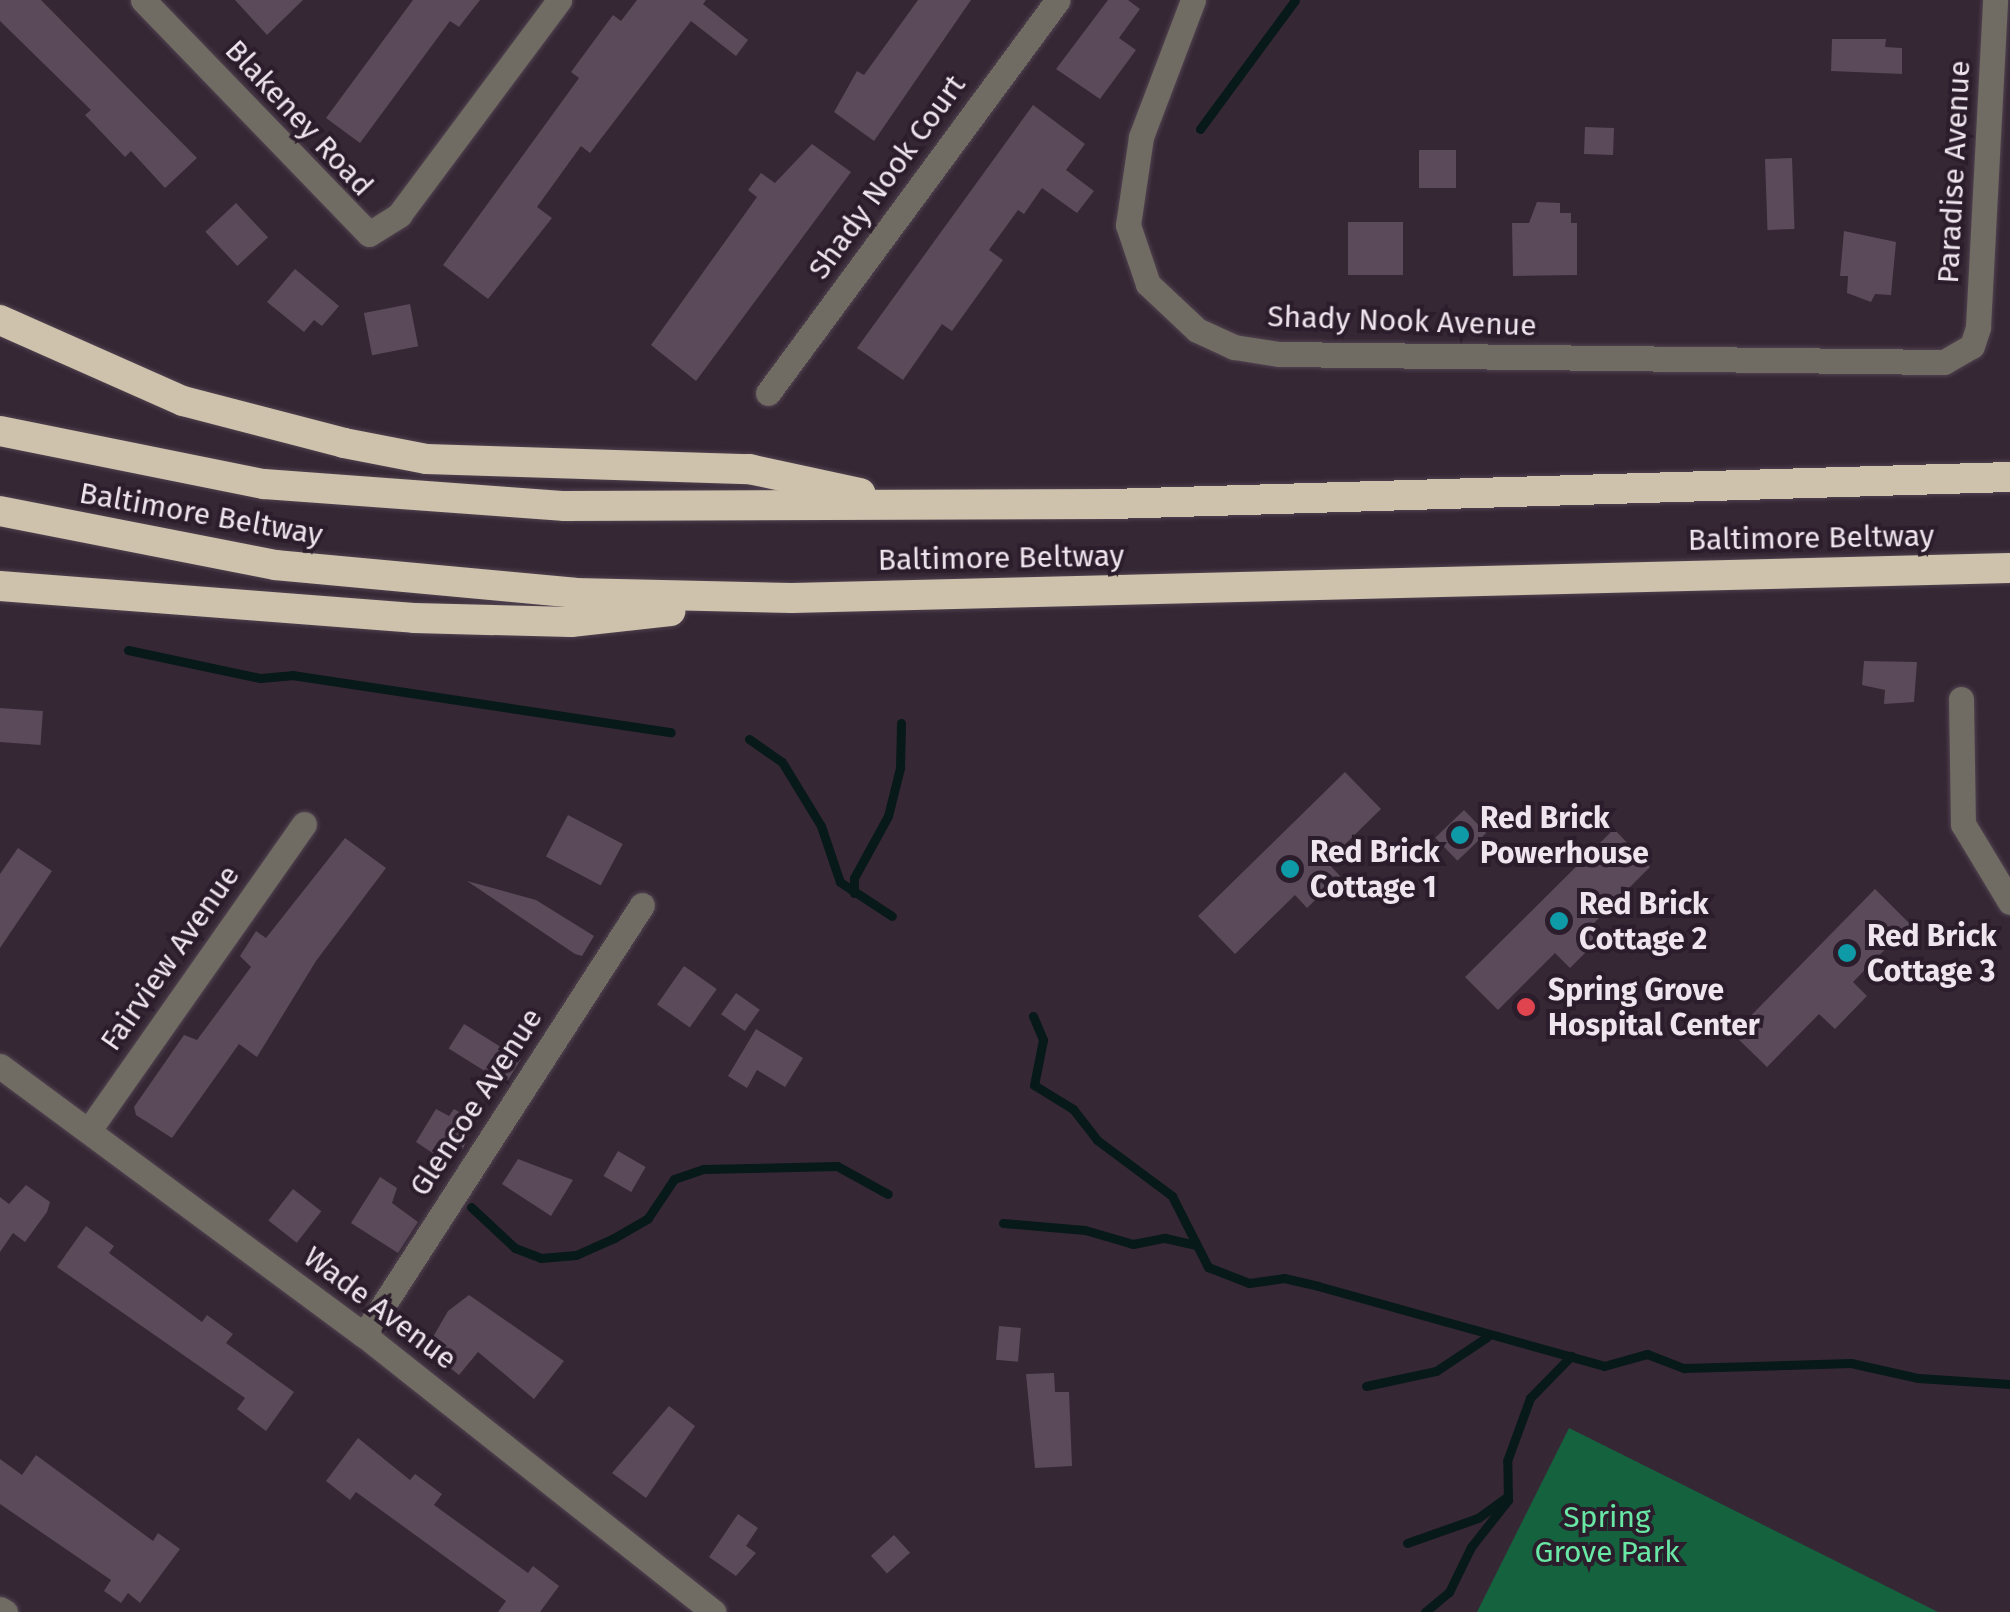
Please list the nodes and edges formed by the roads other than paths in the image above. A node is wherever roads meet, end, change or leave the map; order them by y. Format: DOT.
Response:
graph roads {
  1 [pos="143,0"];
  2 [pos="559,0"];
  3 [pos="1058,0"];
  4 [pos="1193,0"];
  5 [pos="1996,0"];
  6 [pos="1998,193"];
  7 [pos="0,320"];
  8 [pos="1972,346"];
  9 [pos="768,392"];
  10 [pos="0,431"];
  11 [pos="2010,478"];
  12 [pos="921,506"];
  13 [pos="0,511"];
  14 [pos="2010,568"];
  15 [pos="0,586"];
  16 [pos="792,598"];
  17 [pos="1961,699"];
  18 [pos="304,824"];
  19 [pos="2010,902"];
  20 [pos="642,904"];
  21 [pos="0,1066"];
  22 [pos="88,1130"];
  23 [pos="364,1335"];
  24 [pos="713,1612"];
  1 -- 2 [label="street, Blakeney Road"];
  3 -- 9 [label="street, Shady Nook Court"];
  4 -- 8 [label="street, Shady Nook Avenue"];
  5 -- 6 [label="street, Paradise Avenue"];
  6 -- 8 [label="street, Paradise Avenue"];
  7 -- 12 [label="highway"];
  10 -- 12 [label="highway, Baltimore Beltway"];
  11 -- 12 [label="highway, Baltimore Beltway"];
  13 -- 16 [label="highway, Baltimore Beltway"];
  14 -- 16 [label="highway, Baltimore Beltway"];
  15 -- 16 [label="highway"];
  17 -- 19 [label="street"];
  18 -- 22 [label="street, Fairview Avenue"];
  20 -- 23 [label="street, Glencoe Avenue"];
  21 -- 22 [label="street, Wade Avenue"];
  22 -- 23 [label="street, Wade Avenue"];
  23 -- 24 [label="street, Wade Avenue"];
}
